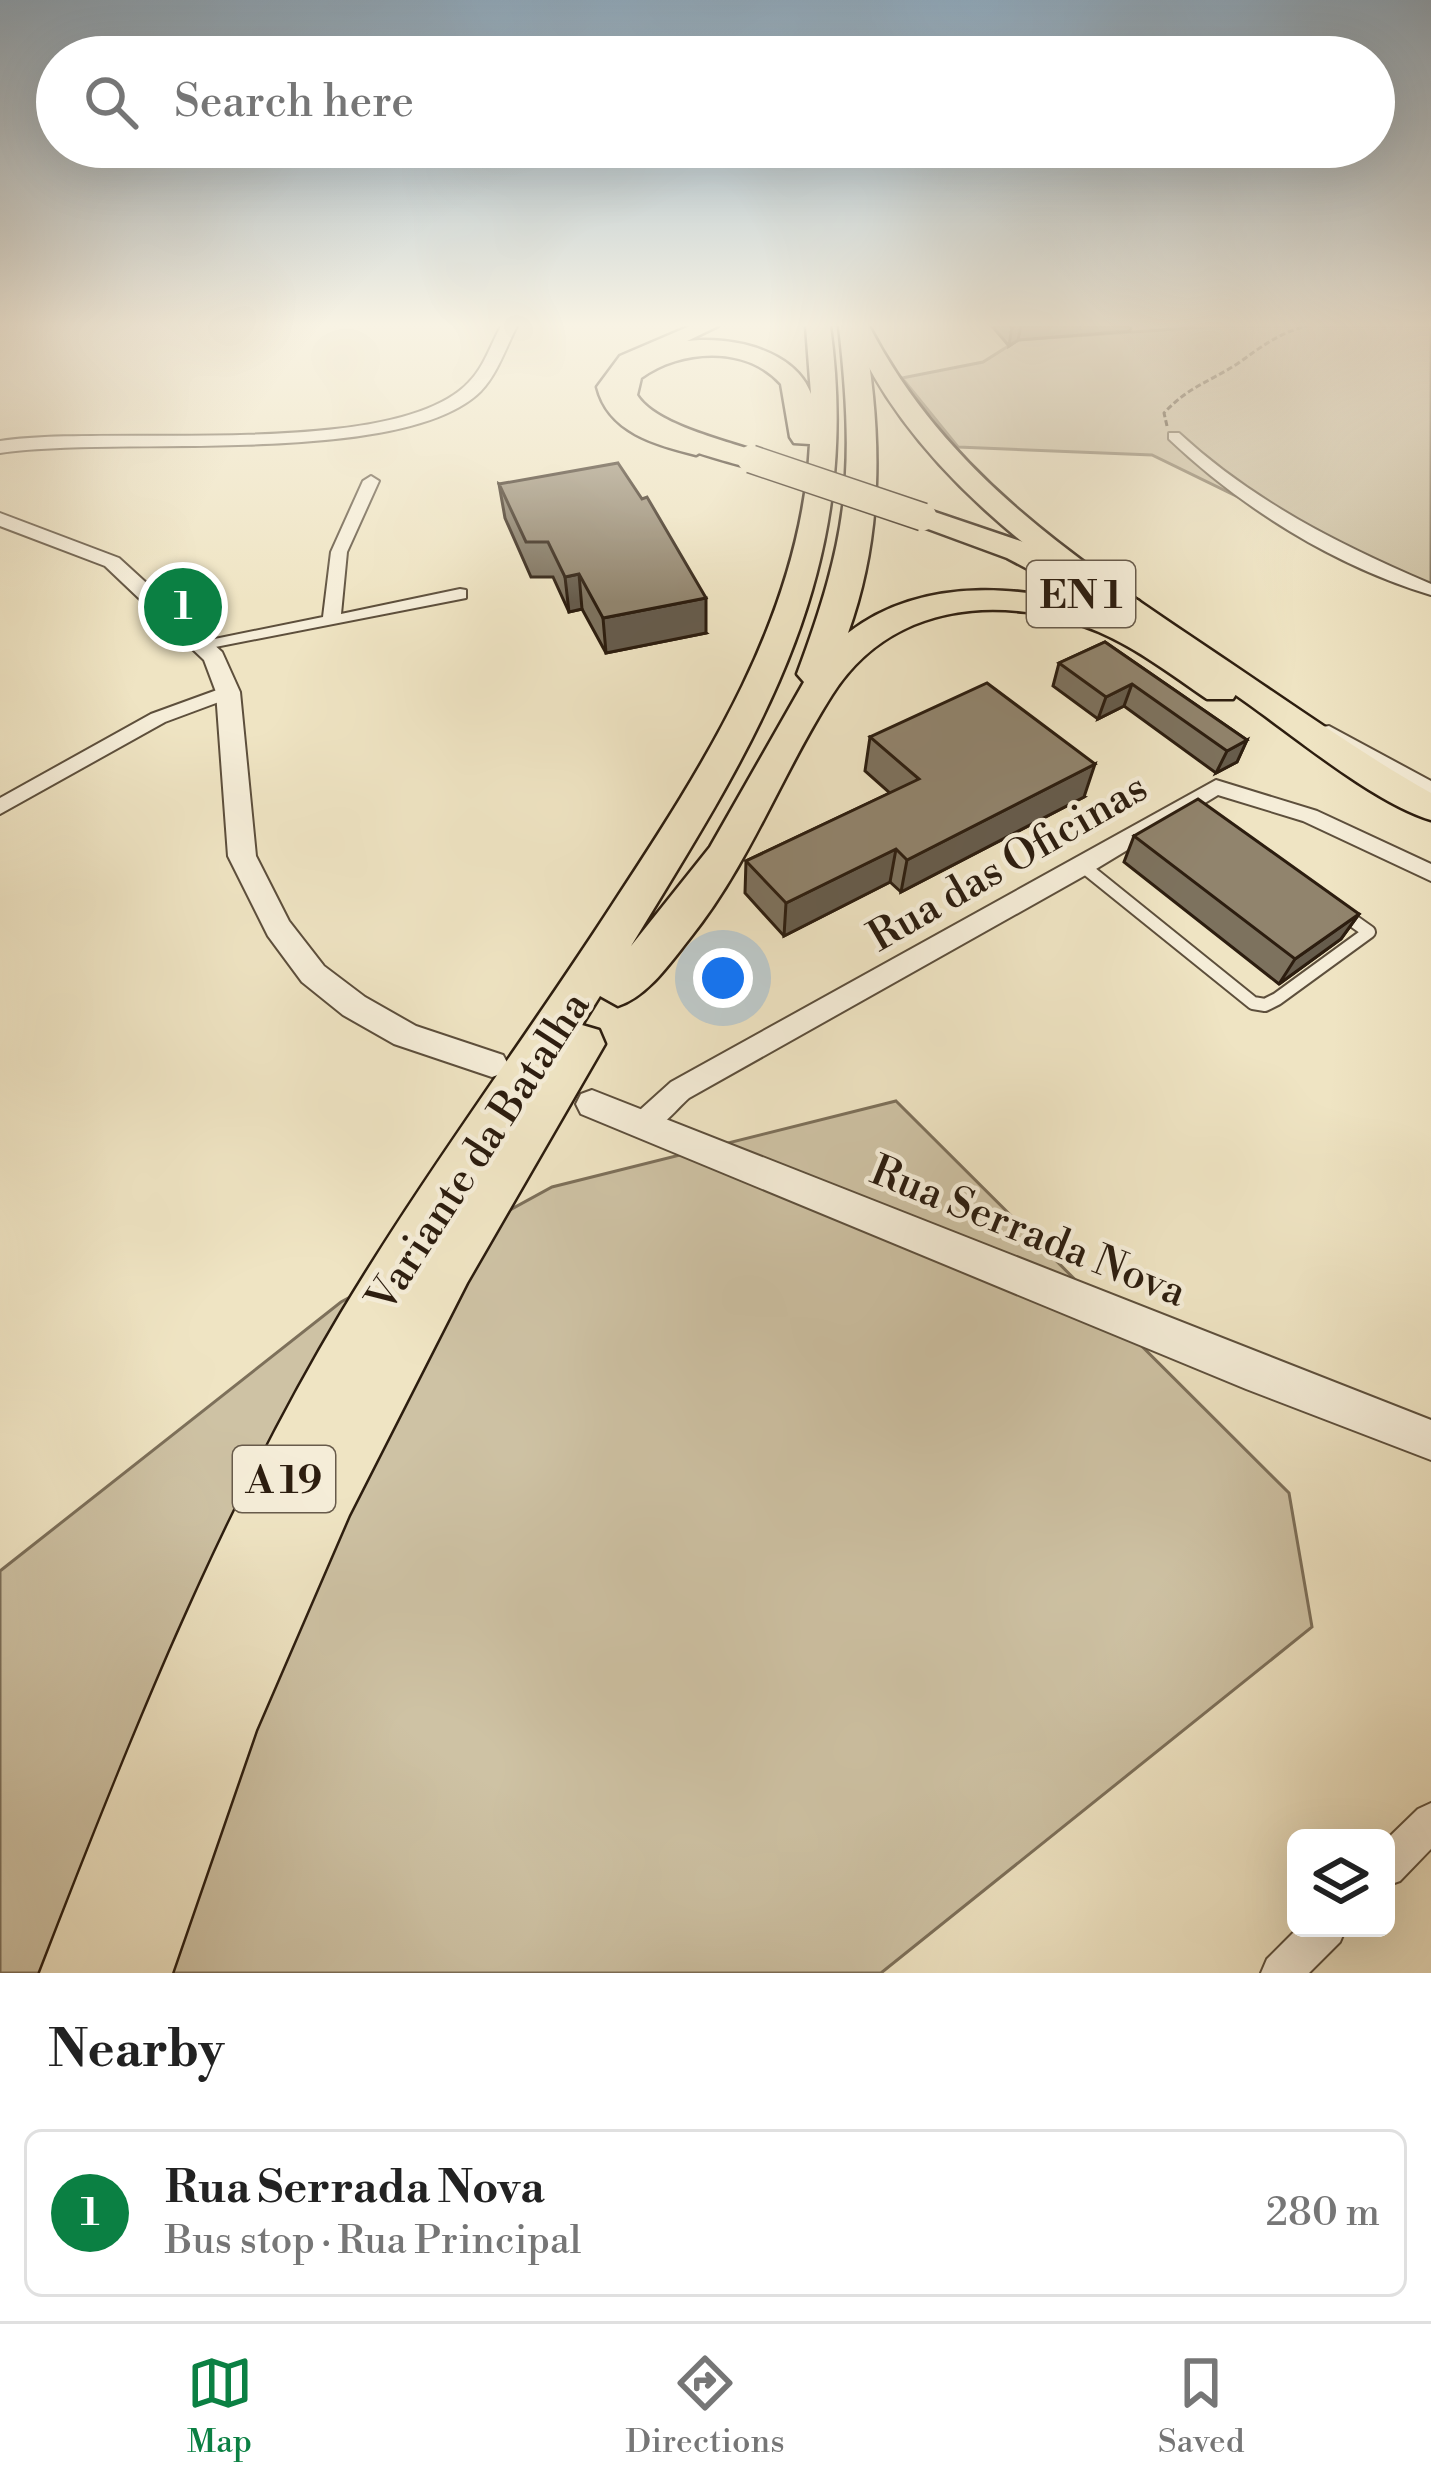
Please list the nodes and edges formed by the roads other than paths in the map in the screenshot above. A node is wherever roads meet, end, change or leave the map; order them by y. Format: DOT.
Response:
graph roads {
  1 [pos="418,418"];
  2 [pos="628,418"];
  3 [pos="647,418"];
  4 [pos="801,418"];
  5 [pos="808,418"];
  6 [pos="825,418"];
  7 [pos="845,418"];
  8 [pos="862,418"];
  9 [pos="913,418"];
  10 [pos="1174,436"];
  11 [pos="805,442"];
  12 [pos="0,447"];
  13 [pos="748,462"];
  14 [pos="371,481"];
  15 [pos="0,518"];
  16 [pos="924,523"];
  17 [pos="1431,590"];
  18 [pos="460,594"];
  19 [pos="1140,615"];
  20 [pos="331,621"];
  21 [pos="206,646"];
  22 [pos="228,692"];
  23 [pos="1236,692"];
  24 [pos="802,718"];
  25 [pos="1431,790"];
  26 [pos="0,807"];
  27 [pos="1431,808"];
  28 [pos="1431,829"];
  29 [pos="1083,866"];
  30 [pos="1431,873"];
  31 [pos="1333,907"];
  32 [pos="618,988"];
  33 [pos="511,1066"];
  34 [pos="592,1104"];
  35 [pos="640,1126"];
  36 [pos="1431,1440"];
  37 [pos="1431,1822"];
  38 [pos="1395,1858"];
  39 [pos="1316,1937"];
  40 [pos="78,1973"];
  41 [pos="134,1973"];
  42 [pos="1281,1973"];
  1 -- 12 [label="street"];
  2 -- 13 [label="main road"];
  3 -- 13 [label="highway"];
  4 -- 11 [label="highway"];
  5 -- 11 [label="highway"];
  6 -- 33 [label="highway, Variante da Batalha / A 19"];
  7 -- 32 [label="highway, Variante da Batalha / A 19"];
  8 -- 24 [label="highway"];
  9 -- 19 [label="main road, EN 1"];
  10 -- 17 [label="street"];
  11 -- 33 [label="highway"];
  13 -- 16 [label="highway, bridge"];
  14 -- 20 [label="street"];
  15 -- 21 [label="street"];
  16 -- 19 [label="highway"];
  16 -- 23 [label="main road, EN 1"];
  18 -- 20 [label="street"];
  19 -- 23 [label="main road, EN 1"];
  20 -- 21 [label="street"];
  21 -- 22 [label="street"];
  22 -- 26 [label="street"];
  22 -- 33 [label="street"];
  23 -- 24 [label="highway"];
  23 -- 25 [label="street"];
  23 -- 27 [label="main road, EN 1"];
  23 -- 28 [label="main road, EN 1"];
  24 -- 32 [label="highway"];
  29 -- 30 [label="street, Rua das Oficinas"];
  29 -- 31 [label="lane"];
  29 -- 35 [label="street, Rua das Oficinas"];
  32 -- 41 [label="highway, Variante da Batalha / A 19"];
  33 -- 40 [label="highway, Variante da Batalha / A 19"];
  34 -- 35 [label="street, Rua Serrada Nova"];
  35 -- 36 [label="street, Rua Serrada Nova"];
  37 -- 38 [label="street"];
  39 -- 42 [label="street"];
}
